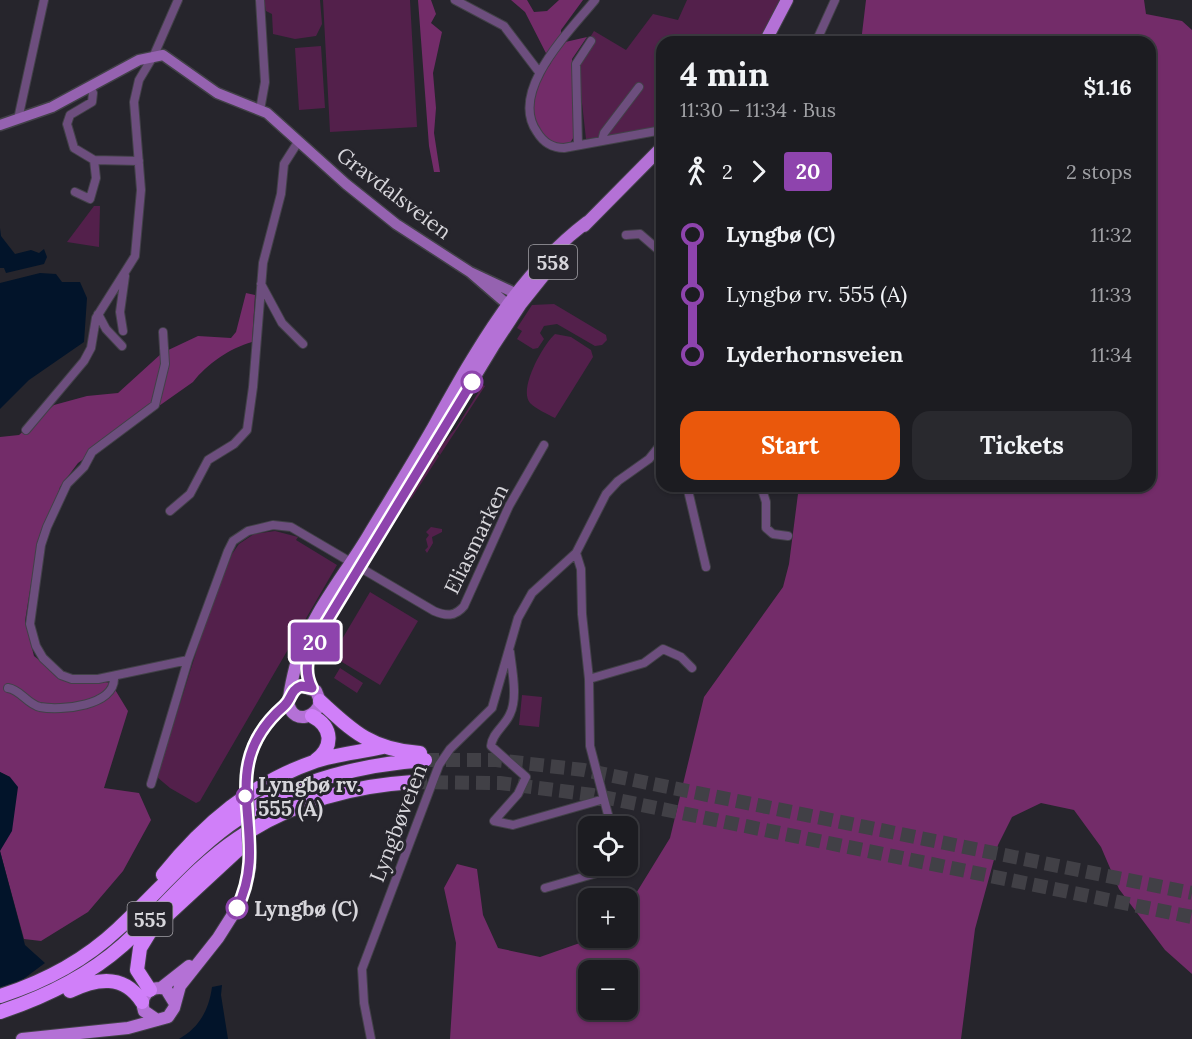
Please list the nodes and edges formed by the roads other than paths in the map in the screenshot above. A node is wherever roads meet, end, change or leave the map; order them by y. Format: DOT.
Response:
graph roads {
  1 [pos="44,0"];
  2 [pos="178,0"];
  3 [pos="260,0"];
  4 [pos="455,0"];
  5 [pos="595,0"];
  6 [pos="788,0"];
  7 [pos="835,0"];
  8 [pos="768,36"];
  9 [pos="819,36"];
  10 [pos="591,41"];
  11 [pos="154,55"];
  12 [pos="539,72"];
  13 [pos="90,87"];
  14 [pos="639,87"];
  15 [pos="260,110"];
  16 [pos="18,119"];
  17 [pos="0,125"];
  18 [pos="656,131"];
  19 [pos="602,140"];
  20 [pos="298,142"];
  21 [pos="578,145"];
  22 [pos="656,153"];
  23 [pos="94,160"];
  24 [pos="139,161"];
  25 [pos="75,192"];
  26 [pos="587,222"];
  27 [pos="626,236"];
  28 [pos="656,248"];
  29 [pos="470,272"];
  30 [pos="125,274"];
  31 [pos="260,282"];
  32 [pos="515,293"];
  33 [pos="507,304"];
  34 [pos="521,304"];
  35 [pos="98,314"];
  36 [pos="123,331"];
  37 [pos="163,332"];
  38 [pos="303,344"];
  39 [pos="122,346"];
  40 [pos="26,430"];
  41 [pos="544,445"];
  42 [pos="656,450"];
  43 [pos="688,492"];
  44 [pos="763,492"];
  45 [pos="170,511"];
  46 [pos="788,536"];
  47 [pos="576,553"];
  48 [pos="355,564"];
  49 [pos="705,567"];
  50 [pos="510,648"];
  51 [pos="188,660"];
  52 [pos="692,668"];
  53 [pos="114,676"];
  54 [pos="589,679"];
  55 [pos="8,688"];
  56 [pos="312,688"];
  57 [pos="290,697"];
  58 [pos="320,701"];
  59 [pos="297,716"];
  60 [pos="312,716"];
  61 [pos="265,725"];
  62 [pos="383,747"];
  63 [pos="315,762"];
  64 [pos="413,782"];
  65 [pos="151,784"];
  66 [pos="604,799"];
  67 [pos="290,809"];
  68 [pos="608,816"];
  69 [pos="586,876"];
  70 [pos="545,888"];
  71 [pos="117,930"];
  72 [pos="208,949"];
  73 [pos="155,989"];
  74 [pos="0,996"];
  75 [pos="174,1002"];
  76 [pos="142,1004"];
  77 [pos="0,1013"];
  78 [pos="157,1020"];
  79 [pos="114,1029"];
  80 [pos="22,1039"];
  81 [pos="371,1039"];
  1 -- 16 [label="street"];
  2 -- 11 [label="street"];
  3 -- 15 [label="street"];
  4 -- 12 [label="street"];
  5 -- 12 [label="street"];
  6 -- 8 [label="main road"];
  7 -- 9 [label="street"];
  10 -- 21 [label="street"];
  11 -- 13 [label="main road"];
  11 -- 15 [label="main road, Gravdalsveien"];
  11 -- 24 [label="street"];
  12 -- 21 [label="street"];
  13 -- 16 [label="main road"];
  13 -- 23 [label="street"];
  14 -- 19 [label="street"];
  15 -- 20 [label="main road, Gravdalsveien"];
  16 -- 17 [label="main road"];
  18 -- 19 [label="street"];
  19 -- 21 [label="street"];
  20 -- 29 [label="main road, Gravdalsveien"];
  20 -- 31 [label="street"];
  22 -- 26 [label="main road, 558"];
  23 -- 24 [label="street"];
  23 -- 25 [label="street"];
  24 -- 30 [label="street"];
  26 -- 32 [label="main road, 558"];
  26 -- 34 [label="main road, 558"];
  27 -- 28 [label="street"];
  29 -- 32 [label="main road, Gravdalsveien"];
  29 -- 33 [label="main road, Gravdalsveien"];
  30 -- 35 [label="street"];
  30 -- 36 [label="street"];
  31 -- 38 [label="street"];
  31 -- 45 [label="street"];
  32 -- 33 [label="main road, 558"];
  32 -- 34 [label="main road"];
  33 -- 34 [label="main road"];
  33 -- 48 [label="main road, 558"];
  34 -- 48 [label="main road, 558"];
  35 -- 39 [label="street"];
  35 -- 40 [label="street"];
  37 -- 53 [label="street"];
  41 -- 48 [label="street, Eliasmarken"];
  42 -- 47 [label="street, Lyngbøveien"];
  43 -- 49 [label="street"];
  44 -- 46 [label="street"];
  47 -- 50 [label="street, Lyngbøveien"];
  47 -- 54 [label="street"];
  48 -- 51 [label="street"];
  48 -- 56 [label="main road, 558"];
  48 -- 57 [label="main road, 558"];
  50 -- 66 [label="street"];
  50 -- 81 [label="street, Lyngbøveien"];
  51 -- 53 [label="street"];
  51 -- 65 [label="street"];
  52 -- 54 [label="street"];
  53 -- 55 [label="street"];
  54 -- 66 [label="street"];
  56 -- 57 [label="main road"];
  56 -- 58 [label="main road, 558"];
  57 -- 59 [label="main road"];
  57 -- 61 [label="main road"];
  58 -- 60 [label="main road"];
  58 -- 62 [label="highway, 555"];
  59 -- 60 [label="main road"];
  59 -- 61 [label="main road"];
  60 -- 63 [label="highway"];
  61 -- 72 [label="main road, bridge"];
  62 -- 63 [label="highway, 555"];
  62 -- 71 [label="highway, 555"];
  63 -- 71 [label="highway, 555"];
  64 -- 67 [label="highway, 555"];
  66 -- 68 [label="street"];
  67 -- 73 [label="highway, 555"];
  67 -- 77 [label="highway, 555"];
  69 -- 70 [label="street"];
  71 -- 74 [label="highway, 555"];
  72 -- 73 [label="main road"];
  72 -- 75 [label="main road"];
  73 -- 75 [label="main road"];
  73 -- 76 [label="main road"];
  75 -- 78 [label="main road"];
  76 -- 77 [label="highway, 555"];
  76 -- 78 [label="main road"];
  76 -- 79 [label="main road"];
  78 -- 79 [label="main road"];
  79 -- 80 [label="main road"];
}
